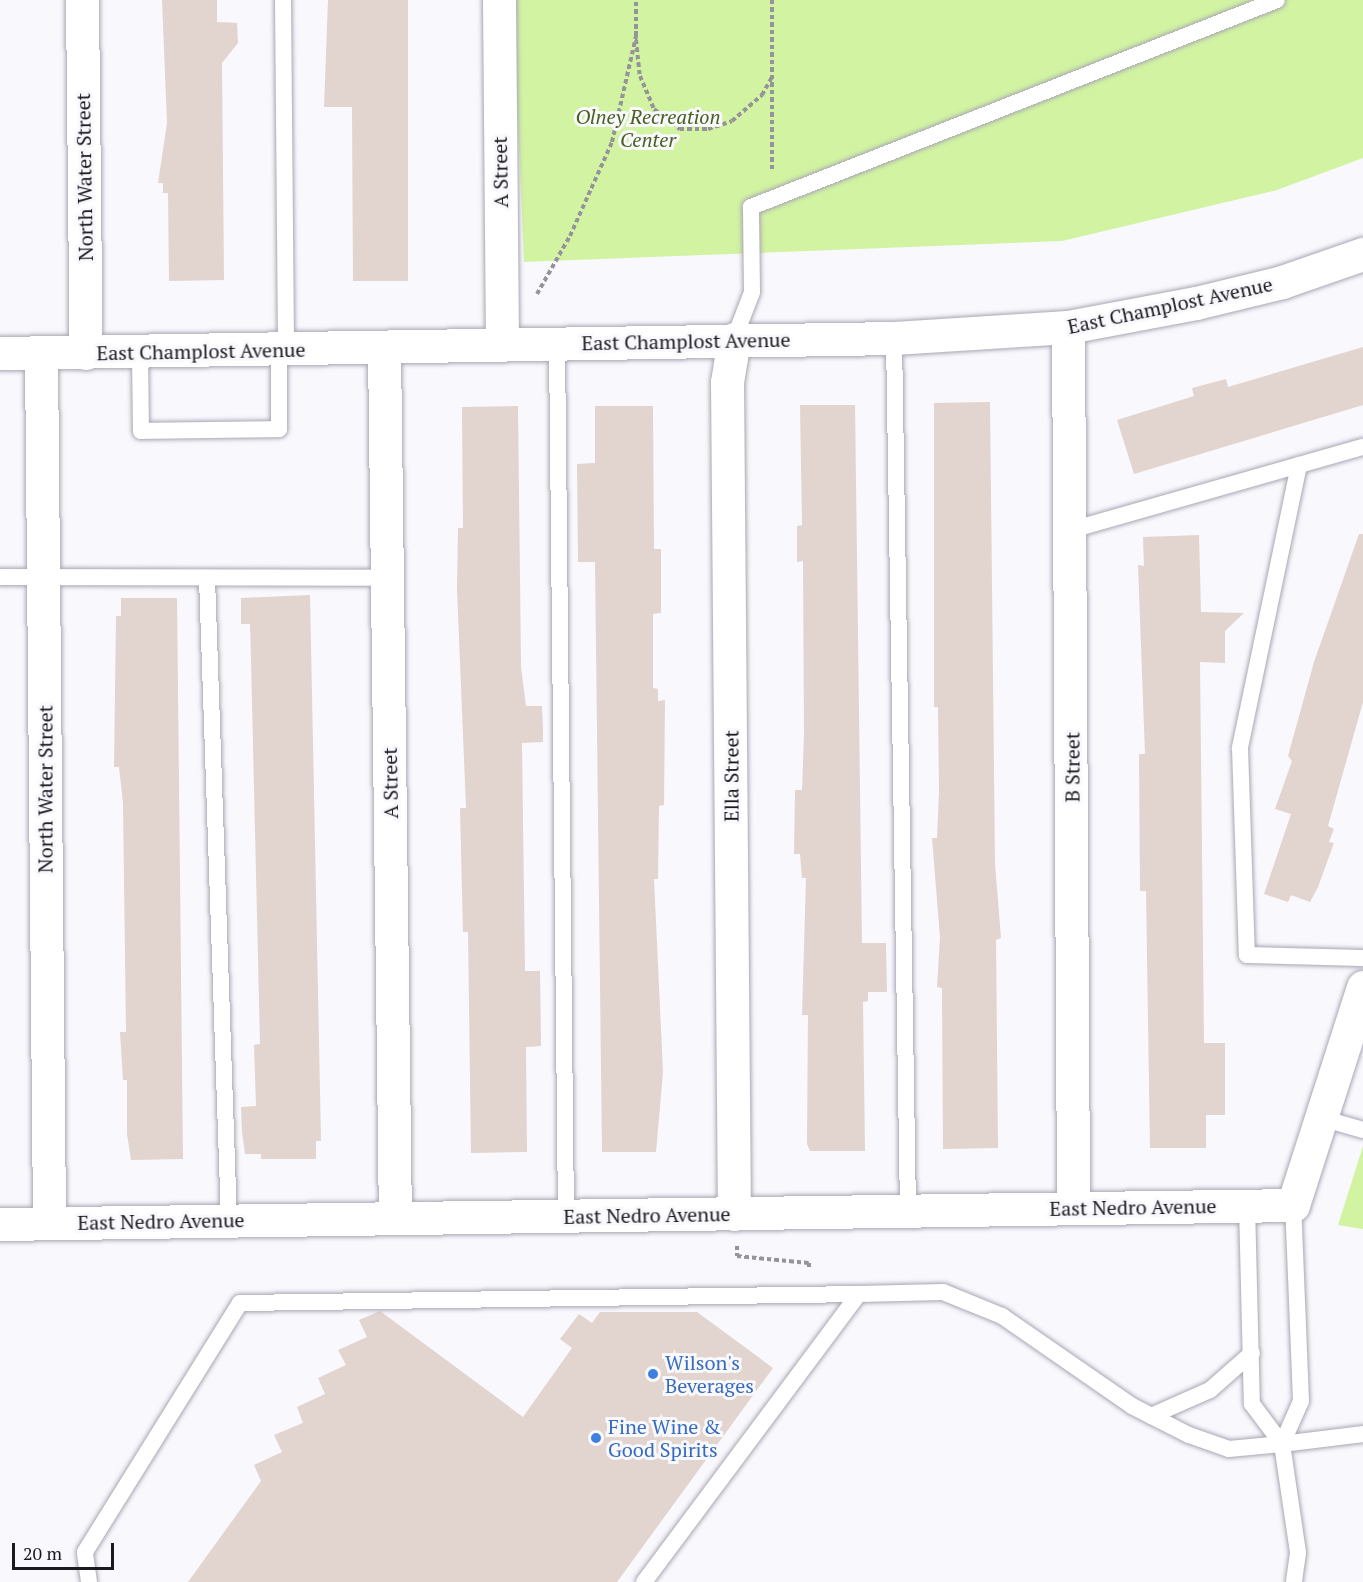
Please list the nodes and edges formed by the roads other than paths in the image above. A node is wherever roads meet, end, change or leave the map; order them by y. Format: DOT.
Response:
graph roads {
  1 [pos="82,0"];
  2 [pos="283,0"];
  3 [pos="499,0"];
  4 [pos="1277,0"];
  5 [pos="1363,254"];
  6 [pos="1068,327"];
  7 [pos="894,338"];
  8 [pos="734,339"];
  9 [pos="558,343"];
  10 [pos="502,344"];
  11 [pos="384,347"];
  12 [pos="282,349"];
  13 [pos="140,352"];
  14 [pos="0,353"];
  15 [pos="86,353"];
  16 [pos="41,354"];
  17 [pos="1363,447"];
  18 [pos="1299,465"];
  19 [pos="1071,530"];
  20 [pos="0,577"];
  21 [pos="44,577"];
  22 [pos="207,578"];
  23 [pos="387,578"];
  24 [pos="1363,958"];
  25 [pos="1363,987"];
  26 [pos="1321,1118"];
  27 [pos="1363,1130"];
  28 [pos="1247,1205"];
  29 [pos="1293,1205"];
  30 [pos="1073,1208"];
  31 [pos="908,1210"];
  32 [pos="566,1215"];
  33 [pos="395,1218"];
  34 [pos="229,1220"];
  35 [pos="49,1223"];
  36 [pos="0,1224"];
  37 [pos="736,1229"];
  38 [pos="859,1294"];
  39 [pos="1252,1353"];
  40 [pos="1151,1416"];
  41 [pos="1363,1434"];
  42 [pos="1282,1444"];
  43 [pos="88,1582"];
  44 [pos="644,1582"];
  45 [pos="1294,1582"];
  1 -- 15 [label="street, North Water Street"];
  2 -- 12 [label="lane"];
  3 -- 10 [label="street, A Street"];
  4 -- 8 [label="lane"];
  5 -- 6 [label="street, East Champlost Avenue"];
  6 -- 7 [label="street, East Champlost Avenue"];
  6 -- 19 [label="street, B Street"];
  7 -- 8 [label="street, East Champlost Avenue"];
  7 -- 31 [label="lane"];
  8 -- 9 [label="street, East Champlost Avenue"];
  8 -- 37 [label="street, Ella Street"];
  9 -- 10 [label="street, East Champlost Avenue"];
  9 -- 32 [label="lane"];
  10 -- 11 [label="street, East Champlost Avenue"];
  11 -- 12 [label="street, East Champlost Avenue"];
  11 -- 23 [label="street, A Street"];
  12 -- 13 [label="street, East Champlost Avenue"];
  12 -- 13 [label="lane"];
  13 -- 15 [label="street, East Champlost Avenue"];
  14 -- 16 [label="street, East Champlost Avenue"];
  15 -- 16 [label="street, East Champlost Avenue"];
  16 -- 21 [label="street, North Water Street"];
  17 -- 18 [label="lane"];
  18 -- 19 [label="lane"];
  18 -- 24 [label="lane"];
  19 -- 30 [label="street, B Street"];
  20 -- 21 [label="lane"];
  21 -- 22 [label="lane"];
  21 -- 35 [label="street, North Water Street"];
  22 -- 23 [label="lane"];
  22 -- 34 [label="lane"];
  23 -- 33 [label="street, A Street"];
  25 -- 26 [label="street"];
  26 -- 27 [label="lane"];
  26 -- 29 [label="street"];
  28 -- 29 [label="street, East Nedro Avenue"];
  28 -- 30 [label="street, East Nedro Avenue"];
  28 -- 39 [label="lane"];
  29 -- 42 [label="lane"];
  30 -- 31 [label="street, East Nedro Avenue"];
  31 -- 37 [label="street, East Nedro Avenue"];
  32 -- 33 [label="street, East Nedro Avenue"];
  32 -- 37 [label="street, East Nedro Avenue"];
  33 -- 34 [label="street, East Nedro Avenue"];
  34 -- 35 [label="street, East Nedro Avenue"];
  35 -- 36 [label="street, East Nedro Avenue"];
  38 -- 40 [label="lane"];
  38 -- 43 [label="lane"];
  38 -- 44 [label="lane"];
  39 -- 40 [label="lane"];
  39 -- 42 [label="lane"];
  40 -- 42 [label="lane"];
  41 -- 42 [label="lane"];
  42 -- 45 [label="lane"];
}
